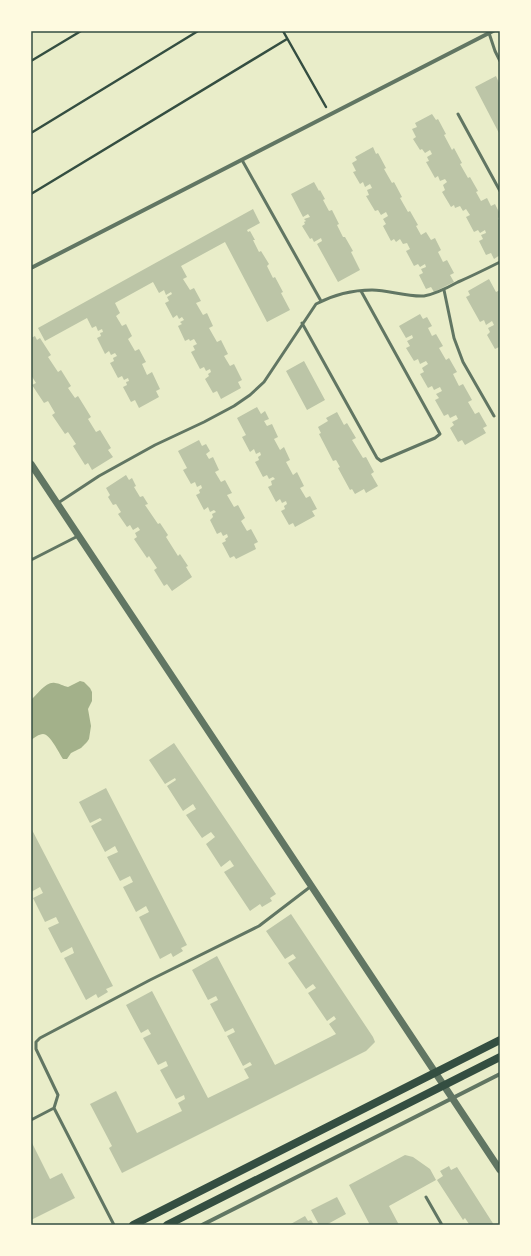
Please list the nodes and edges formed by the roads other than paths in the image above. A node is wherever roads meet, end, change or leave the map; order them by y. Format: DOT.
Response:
graph roads {
  1 [pos="491,32"];
  2 [pos="500,61"];
  3 [pos="458,114"];
  4 [pos="242,160"];
  5 [pos="500,191"];
  6 [pos="500,262"];
  7 [pos="31,268"];
  8 [pos="444,290"];
  9 [pos="361,291"];
  10 [pos="321,301"];
  11 [pos="302,323"];
  12 [pos="494,416"];
  13 [pos="31,464"];
  14 [pos="57,503"];
  15 [pos="78,536"];
  16 [pos="31,560"];
  17 [pos="311,886"];
  18 [pos="500,1040"];
  19 [pos="500,1057"];
  20 [pos="435,1073"];
  21 [pos="500,1074"];
  22 [pos="444,1085"];
  23 [pos="452,1098"];
  24 [pos="54,1108"];
  25 [pos="31,1120"];
  26 [pos="500,1170"];
  27 [pos="426,1196"];
  28 [pos="114,1225"];
  29 [pos="133,1225"];
  30 [pos="167,1225"];
  31 [pos="202,1225"];
  32 [pos="442,1225"];
  1 -- 2 [label="lane"];
  1 -- 4 [label="street"];
  3 -- 5 [label="lane"];
  4 -- 7 [label="street"];
  4 -- 10 [label="lane"];
  6 -- 8 [label="lane"];
  8 -- 9 [label="lane"];
  8 -- 12 [label="lane"];
  9 -- 10 [label="lane"];
  9 -- 11 [label="lane"];
  10 -- 11 [label="lane"];
  11 -- 14 [label="lane"];
  13 -- 14 [label="street"];
  14 -- 15 [label="street"];
  15 -- 16 [label="lane"];
  15 -- 17 [label="street"];
  17 -- 20 [label="street"];
  17 -- 24 [label="lane"];
  18 -- 20 [label="main road"];
  19 -- 22 [label="main road"];
  20 -- 22 [label="street"];
  20 -- 29 [label="main road"];
  21 -- 23 [label="street"];
  22 -- 23 [label="street"];
  22 -- 30 [label="main road"];
  23 -- 26 [label="street"];
  23 -- 31 [label="street"];
  24 -- 25 [label="lane"];
  24 -- 28 [label="lane"];
  27 -- 32 [label="lane"];
}
